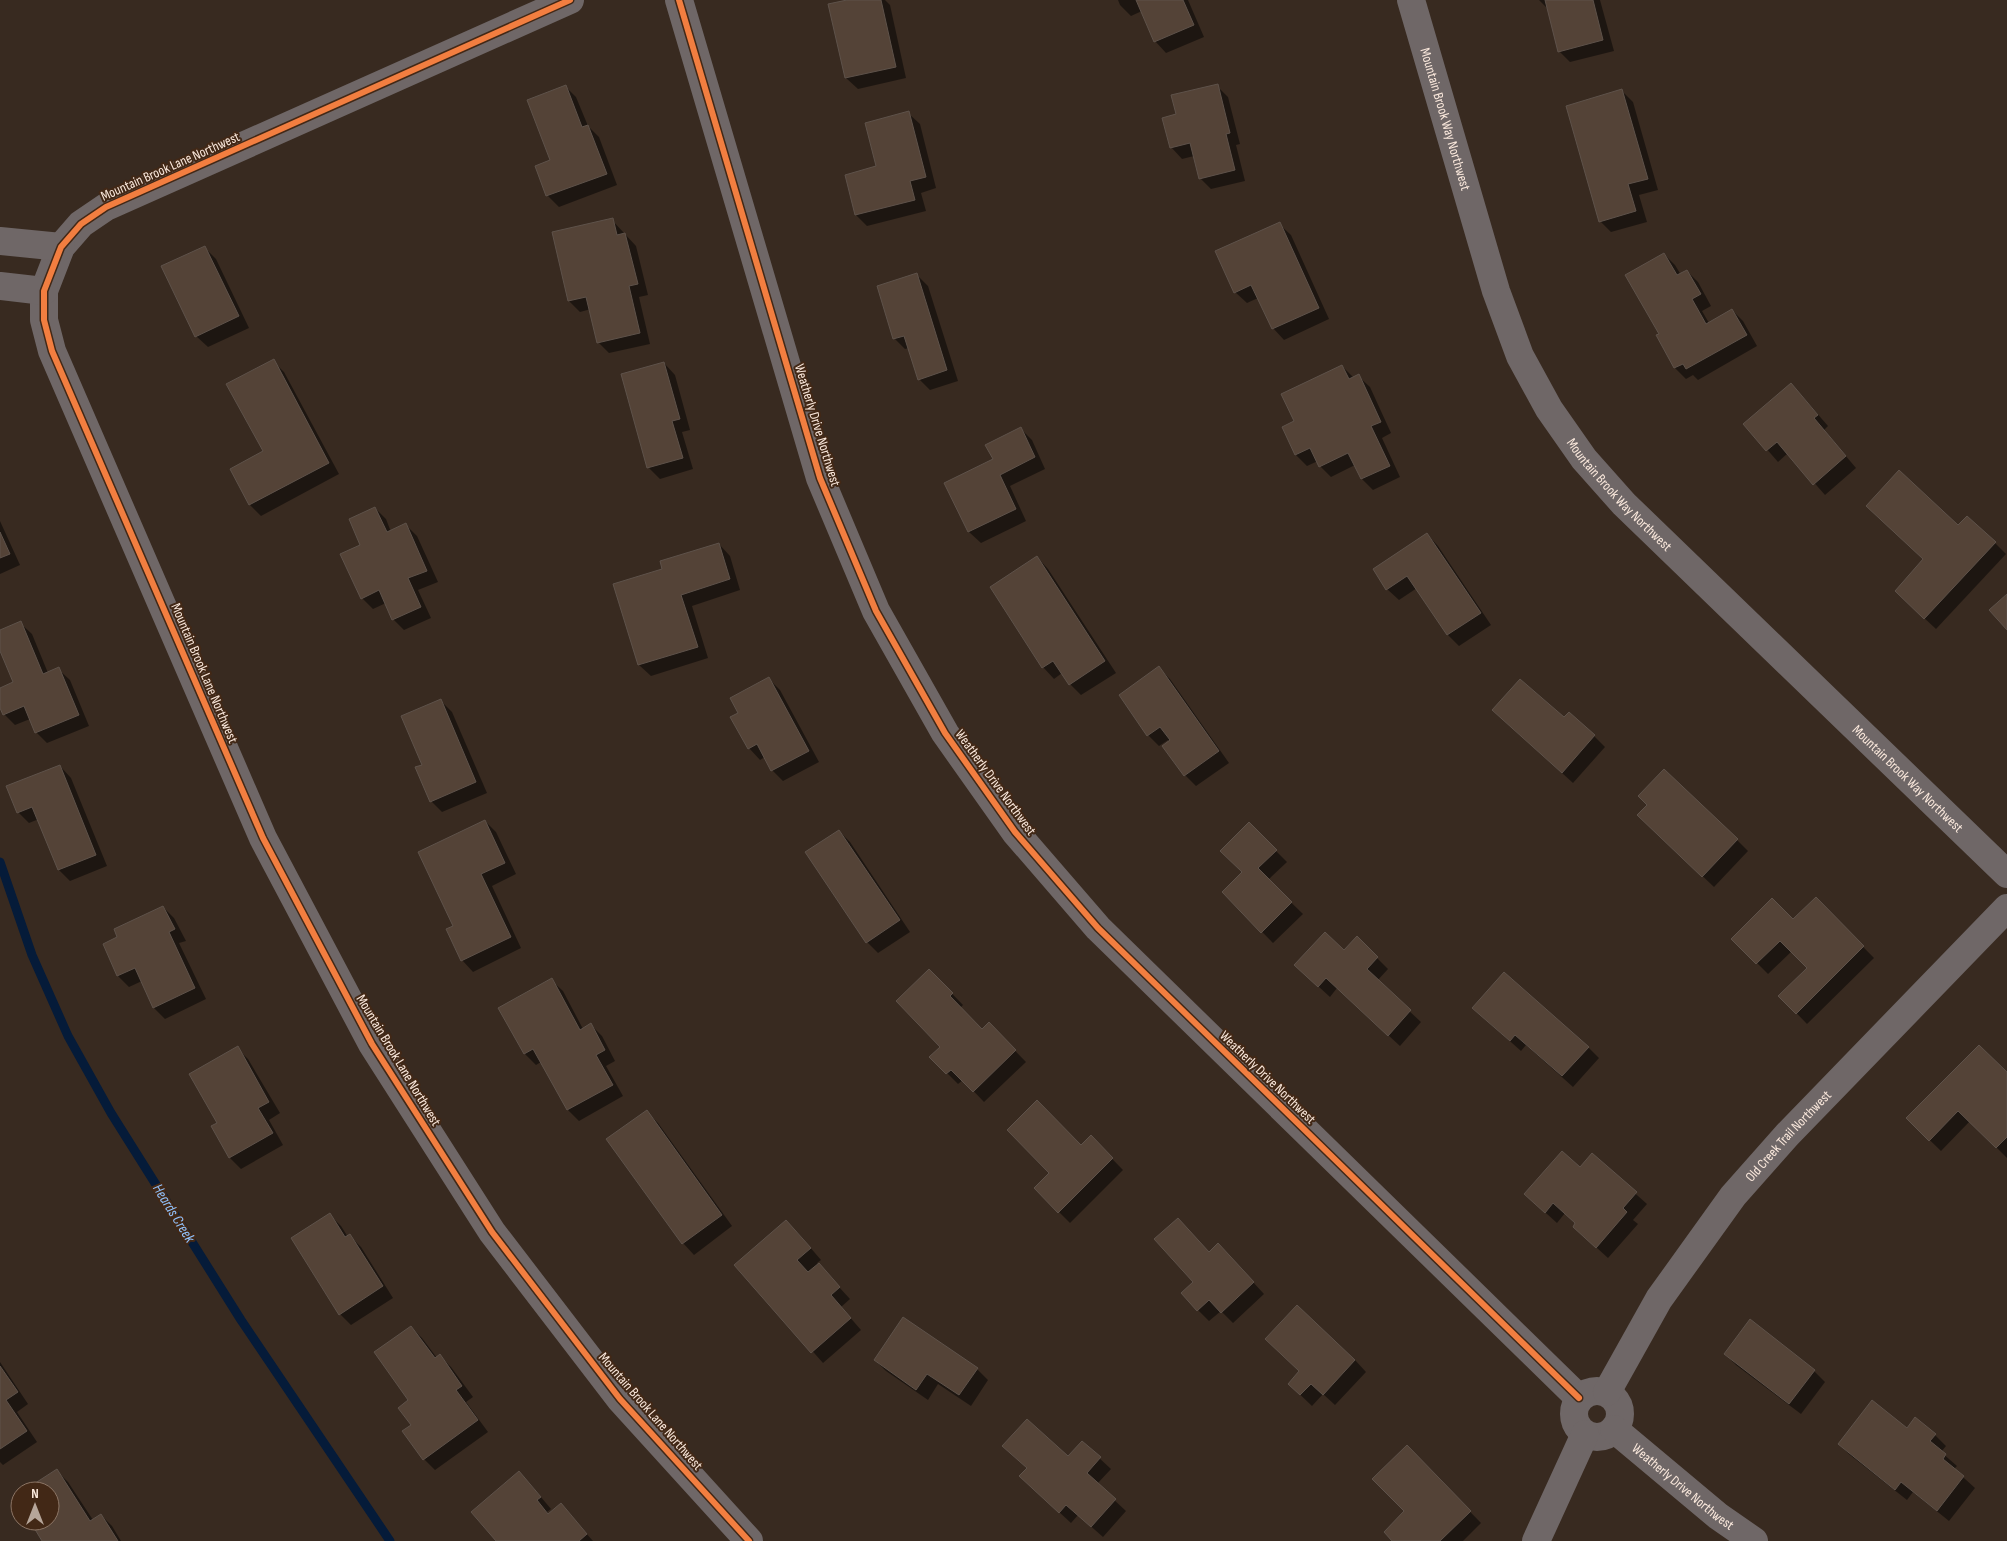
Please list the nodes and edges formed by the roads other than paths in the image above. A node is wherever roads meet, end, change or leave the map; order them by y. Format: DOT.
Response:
graph roads {
  1 [pos="570,0"];
  2 [pos="679,0"];
  3 [pos="1411,0"];
  4 [pos="0,240"];
  5 [pos="61,247"];
  6 [pos="0,286"];
  7 [pos="44,291"];
  8 [pos="2007,874"];
  9 [pos="2007,908"];
  10 [pos="1607,1392"];
  11 [pos="1579,1398"];
  12 [pos="1614,1429"];
  13 [pos="1585,1434"];
  14 [pos="749,1541"];
  15 [pos="1536,1541"];
  16 [pos="1754,1541"];
  1 -- 5 [label="street, Mountain Brook Lane Northwest"];
  2 -- 11 [label="street, Weatherly Drive Northwest"];
  3 -- 8 [label="street, Mountain Brook Way Northwest"];
  4 -- 5 [label="street"];
  5 -- 7 [label="street, Mountain Brook Lane Northwest"];
  6 -- 7 [label="street"];
  7 -- 14 [label="street, Mountain Brook Lane Northwest"];
  9 -- 10 [label="street, Old Creek Trail Northwest"];
  10 -- 11 [label="street"];
  10 -- 12 [label="street"];
  11 -- 13 [label="street"];
  12 -- 13 [label="street"];
  12 -- 16 [label="street, Weatherly Drive Northwest"];
  13 -- 15 [label="street"];
}
